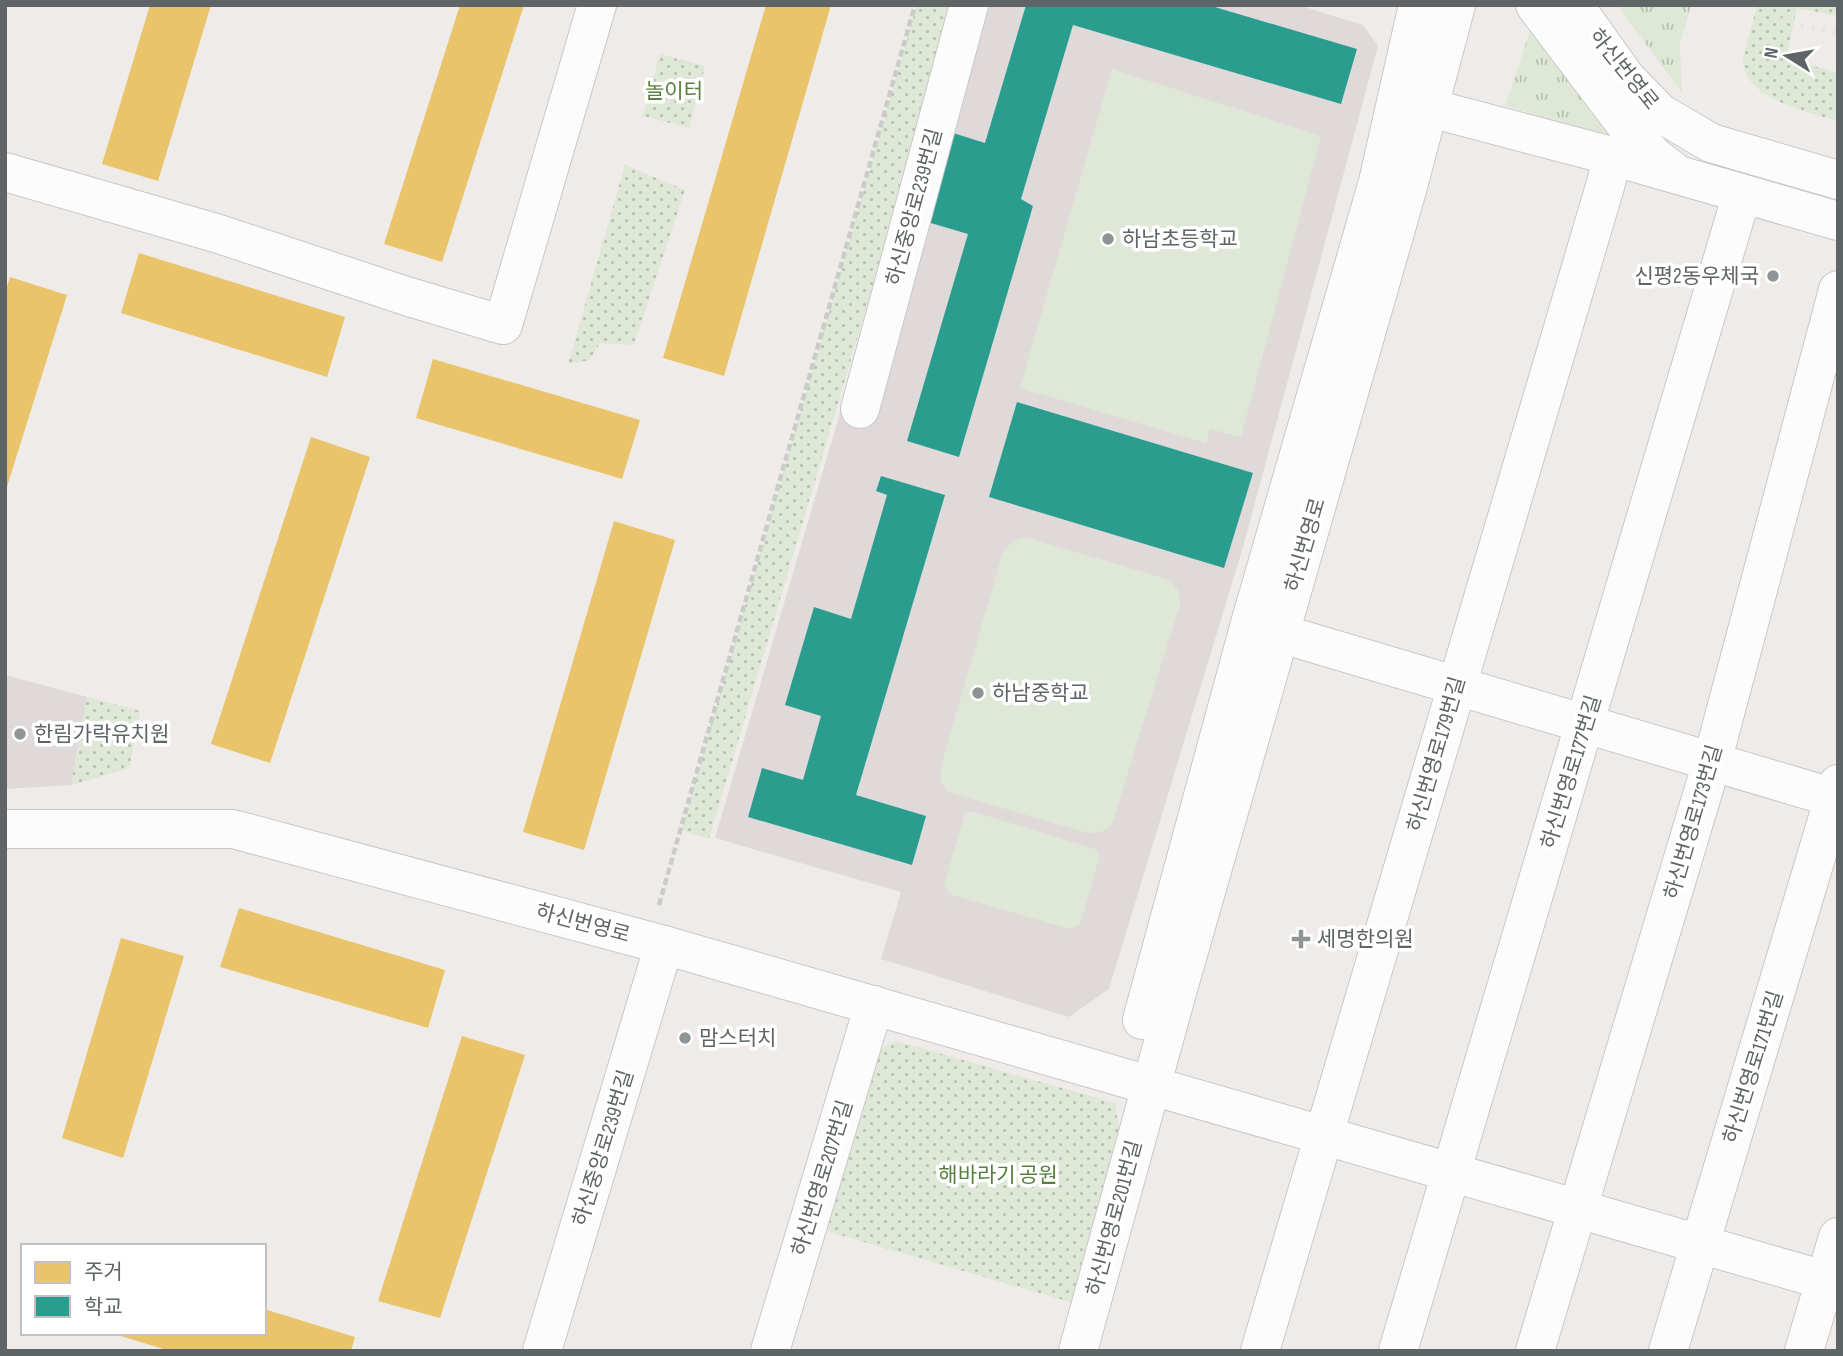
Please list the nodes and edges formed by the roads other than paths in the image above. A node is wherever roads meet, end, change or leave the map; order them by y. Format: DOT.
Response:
graph roads {
  1 [pos="597,5"];
  2 [pos="969,5"];
  3 [pos="1418,5"];
  4 [pos="1456,5"];
  5 [pos="1535,5"];
  6 [pos="1574,5"];
  7 [pos="1430,108"];
  8 [pos="1612,156"];
  9 [pos="5,172"];
  10 [pos="1679,175"];
  11 [pos="1838,180"];
  12 [pos="1742,194"];
  13 [pos="1838,221"];
  14 [pos="1838,290"];
  15 [pos="860,409"];
  16 [pos="1279,633"];
  17 [pos="1457,686"];
  18 [pos="1585,724"];
  19 [pos="1712,762"];
  20 [pos="1836,794"];
  21 [pos="5,829"];
  22 [pos="661,929"];
  23 [pos="874,1005"];
  24 [pos="1151,1084"];
  25 [pos="1324,1135"];
  26 [pos="1451,1172"];
  27 [pos="1578,1209"];
  28 [pos="1838,1237"];
  29 [pos="1699,1244"];
  30 [pos="1831,1282"];
  31 [pos="542,1351"];
  32 [pos="770,1351"];
  33 [pos="1077,1351"];
  34 [pos="1260,1351"];
  35 [pos="1398,1351"];
  36 [pos="1535,1351"];
  37 [pos="1668,1351"];
  38 [pos="1804,1351"];
  1 -- 9 [label="street"];
  2 -- 15 [label="street, 하신중앙로239번길"];
  3 -- 24 [label="street, 하신번영로"];
  4 -- 7 [label="street, 하신번영로"];
  5 -- 10 [label="street"];
  6 -- 11 [label="street, 하신번영로"];
  7 -- 8 [label="street"];
  7 -- 16 [label="street, 하신번영로"];
  8 -- 10 [label="street"];
  8 -- 17 [label="street, 하신번영로179번길"];
  10 -- 12 [label="street"];
  12 -- 13 [label="street"];
  12 -- 18 [label="street, 하신번영로177번길"];
  14 -- 19 [label="street, 하신번영로173번길"];
  16 -- 17 [label="street"];
  16 -- 24 [label="street, 하신번영로"];
  17 -- 18 [label="street"];
  17 -- 25 [label="street, 하신번영로179번길"];
  18 -- 19 [label="street"];
  18 -- 26 [label="street, 하신번영로177번길"];
  19 -- 20 [label="street"];
  19 -- 27 [label="street, 하신번영로173번길"];
  20 -- 29 [label="street, 하신번영로171번길"];
  21 -- 22 [label="street, 하신번영로"];
  22 -- 23 [label="street, 하신번영로"];
  22 -- 31 [label="street, 하신중앙로239번길"];
  23 -- 24 [label="street, 하신번영로"];
  23 -- 32 [label="street, 하신번영로207번길"];
  24 -- 25 [label="street"];
  24 -- 33 [label="street, 하신번영로201번길"];
  25 -- 26 [label="street"];
  25 -- 34 [label="street, 하신번영로179번길"];
  26 -- 27 [label="street"];
  26 -- 35 [label="street, 하신번영로177번길"];
  27 -- 29 [label="street"];
  27 -- 36 [label="street, 하신번영로173번길"];
  28 -- 30 [label="street"];
  29 -- 30 [label="street"];
  29 -- 37 [label="street, 하신번영로171번길"];
  30 -- 38 [label="street"];
}
